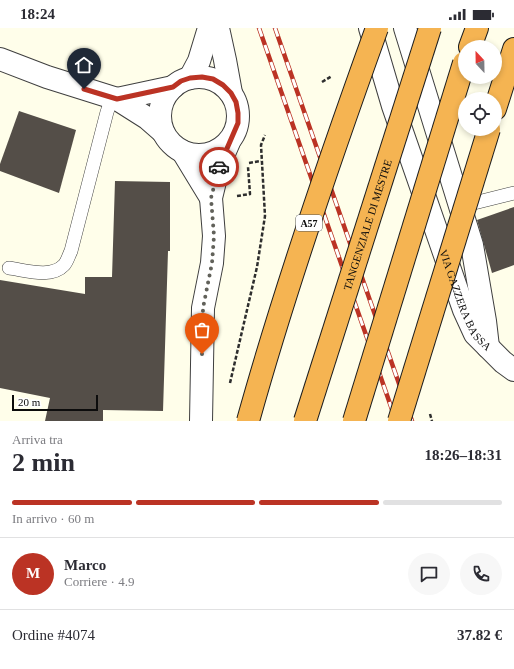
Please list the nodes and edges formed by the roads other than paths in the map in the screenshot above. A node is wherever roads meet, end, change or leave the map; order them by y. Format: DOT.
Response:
graph roads {
  1 [pos="209,28"];
  2 [pos="218,28"];
  3 [pos="370,28"];
  4 [pos="377,28"];
  5 [pos="405,28"];
  6 [pos="430,28"];
  7 [pos="477,28"];
  8 [pos="472,40"];
  9 [pos="514,49"];
  10 [pos="0,59"];
  11 [pos="182,82"];
  12 [pos="458,83"];
  13 [pos="500,92"];
  14 [pos="231,93"];
  15 [pos="115,99"];
  16 [pos="163,132"];
  17 [pos="487,136"];
  18 [pos="229,142"];
  19 [pos="183,152"];
  20 [pos="514,193"];
  21 [pos="211,198"];
  22 [pos="460,207"];
  23 [pos="9,268"];
  24 [pos="488,347"];
  25 [pos="514,370"];
  26 [pos="201,421"];
  27 [pos="248,421"];
  28 [pos="305,421"];
  29 [pos="354,421"];
  30 [pos="399,421"];
  1 -- 11 [label="street"];
  2 -- 14 [label="street"];
  3 -- 24 [label="street, VIA GAZZERA BASSA"];
  4 -- 27 [label="highway, A57, bridge"];
  5 -- 22 [label="street, VIA GAZZERA BASSA"];
  6 -- 28 [label="highway, TANGENZIALE DI MESTRE, bridge"];
  7 -- 8 [label="highway"];
  9 -- 13 [label="highway"];
  10 -- 15 [label="street"];
  11 -- 14 [label="street"];
  11 -- 15 [label="street"];
  11 -- 16 [label="street"];
  12 -- 29 [label="highway, bridge"];
  14 -- 18 [label="street"];
  15 -- 16 [label="street"];
  15 -- 23 [label="lane"];
  16 -- 19 [label="street"];
  17 -- 30 [label="highway, bridge"];
  18 -- 19 [label="street"];
  18 -- 21 [label="street"];
  19 -- 21 [label="street"];
  20 -- 22 [label="lane"];
  21 -- 26 [label="street"];
  22 -- 24 [label="street, VIA GAZZERA BASSA"];
  24 -- 25 [label="street"];
}
